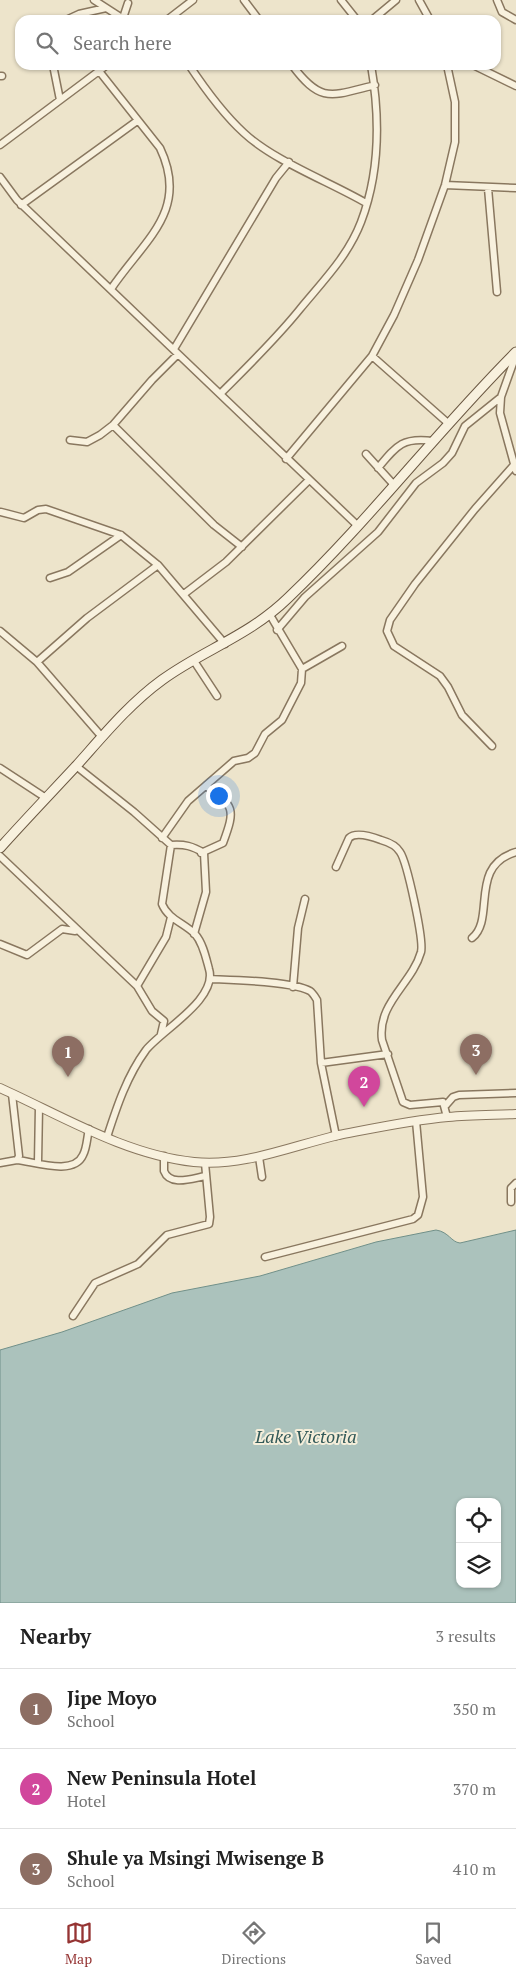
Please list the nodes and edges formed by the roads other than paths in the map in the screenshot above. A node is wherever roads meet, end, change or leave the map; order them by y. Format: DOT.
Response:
graph roads {
  1 [pos="94,0"];
  2 [pos="193,0"];
  3 [pos="244,0"];
  4 [pos="342,0"];
  5 [pos="396,0"];
  6 [pos="419,0"];
  7 [pos="497,0"];
  8 [pos="128,3"];
  9 [pos="106,8"];
  10 [pos="77,15"];
  11 [pos="117,15"];
  12 [pos="125,15"];
  13 [pos="174,15"];
  14 [pos="255,15"];
  15 [pos="353,15"];
  16 [pos="378,15"];
  17 [pos="427,15"];
  18 [pos="516,20"];
  19 [pos="54,70"];
  20 [pos="193,70"];
  21 [pos="296,70"];
  22 [pos="372,70"];
  23 [pos="448,70"];
  24 [pos="483,70"];
  25 [pos="99,71"];
  26 [pos="375,85"];
  27 [pos="516,86"];
  28 [pos="60,100"];
  29 [pos="137,121"];
  30 [pos="0,145"];
  31 [pos="289,162"];
  32 [pos="0,177"];
  33 [pos="445,185"];
  34 [pos="488,188"];
  35 [pos="516,188"];
  36 [pos="366,203"];
  37 [pos="21,205"];
  38 [pos="111,289"];
  39 [pos="497,292"];
  40 [pos="176,351"];
  41 [pos="516,354"];
  42 [pos="372,356"];
  43 [pos="220,394"];
  44 [pos="501,397"];
  45 [pos="449,424"];
  46 [pos="113,425"];
  47 [pos="70,440"];
  48 [pos="434,441"];
  49 [pos="366,454"];
  50 [pos="286,459"];
  51 [pos="378,468"];
  52 [pos="515,468"];
  53 [pos="308,481"];
  54 [pos="394,485"];
  55 [pos="1,512"];
  56 [pos="358,526"];
  57 [pos="120,536"];
  58 [pos="242,547"];
  59 [pos="158,565"];
  60 [pos="50,578"];
  61 [pos="184,594"];
  62 [pos="270,615"];
  63 [pos="277,630"];
  64 [pos="0,631"];
  65 [pos="225,644"];
  66 [pos="342,646"];
  67 [pos="194,661"];
  68 [pos="37,662"];
  69 [pos="302,669"];
  70 [pos="217,696"];
  71 [pos="102,737"];
  72 [pos="492,746"];
  73 [pos="76,766"];
  74 [pos="0,768"];
  75 [pos="206,786"];
  76 [pos="46,798"];
  77 [pos="162,838"];
  78 [pos="171,845"];
  79 [pos="0,848"];
  80 [pos="516,852"];
  81 [pos="202,853"];
  82 [pos="0,856"];
  83 [pos="336,867"];
  84 [pos="305,899"];
  85 [pos="171,917"];
  86 [pos="81,934"];
  87 [pos="194,934"];
  88 [pos="472,938"];
  89 [pos="0,944"];
  90 [pos="210,979"];
  91 [pos="137,986"];
  92 [pos="292,987"];
  93 [pos="161,1034"];
  94 [pos="388,1054"];
  95 [pos="321,1063"];
  96 [pos="0,1088"];
  97 [pos="516,1093"];
  98 [pos="12,1094"];
  99 [pos="446,1105"];
  100 [pos="39,1107"];
  101 [pos="516,1114"];
  102 [pos="447,1117"];
  103 [pos="416,1121"];
  104 [pos="89,1128"];
  105 [pos="336,1136"];
  106 [pos="107,1137"];
  107 [pos="164,1156"];
  108 [pos="259,1156"];
  109 [pos="17,1160"];
  110 [pos="38,1162"];
  111 [pos="0,1163"];
  112 [pos="205,1163"];
  113 [pos="206,1176"];
  114 [pos="262,1177"];
  115 [pos="516,1183"];
  116 [pos="511,1202"];
  117 [pos="265,1257"];
  118 [pos="73,1316"];
  1 -- 9 [label="street"];
  2 -- 13 [label="street"];
  3 -- 14 [label="street"];
  4 -- 15 [label="street"];
  5 -- 16 [label="street"];
  6 -- 17 [label="street"];
  7 -- 18 [label="street"];
  8 -- 12 [label="street"];
  9 -- 10 [label="street"];
  9 -- 11 [label="street"];
  19 -- 28 [label="street"];
  20 -- 31 [label="street"];
  21 -- 26 [label="street"];
  22 -- 26 [label="street"];
  23 -- 33 [label="street"];
  24 -- 27 [label="street"];
  25 -- 28 [label="street"];
  25 -- 29 [label="street"];
  26 -- 36 [label="street"];
  28 -- 30 [label="street"];
  29 -- 37 [label="street"];
  29 -- 38 [label="street"];
  31 -- 36 [label="street"];
  31 -- 40 [label="street"];
  32 -- 37 [label="street"];
  33 -- 34 [label="street"];
  33 -- 42 [label="street"];
  34 -- 35 [label="street"];
  34 -- 39 [label="street"];
  36 -- 43 [label="street"];
  37 -- 38 [label="street"];
  38 -- 40 [label="street"];
  40 -- 43 [label="street"];
  40 -- 46 [label="street"];
  41 -- 44 [label="street"];
  41 -- 45 [label="main road"];
  42 -- 45 [label="street"];
  42 -- 50 [label="street"];
  43 -- 50 [label="street"];
  44 -- 52 [label="street"];
  44 -- 63 [label="street"];
  45 -- 48 [label="main road"];
  46 -- 47 [label="street"];
  46 -- 58 [label="street"];
  48 -- 51 [label="street"];
  48 -- 54 [label="main road"];
  49 -- 51 [label="street"];
  50 -- 53 [label="street"];
  51 -- 54 [label="street"];
  52 -- 72 [label="street"];
  53 -- 56 [label="street"];
  53 -- 58 [label="street"];
  54 -- 56 [label="main road"];
  55 -- 57 [label="street"];
  56 -- 62 [label="main road"];
  57 -- 59 [label="street"];
  57 -- 60 [label="street"];
  58 -- 61 [label="street"];
  59 -- 61 [label="street"];
  59 -- 68 [label="street"];
  61 -- 65 [label="street"];
  62 -- 63 [label="street"];
  62 -- 65 [label="main road"];
  63 -- 69 [label="street"];
  64 -- 68 [label="street"];
  65 -- 67 [label="main road"];
  66 -- 69 [label="street"];
  67 -- 70 [label="street"];
  67 -- 71 [label="main road"];
  68 -- 71 [label="street"];
  69 -- 75 [label="street"];
  71 -- 73 [label="main road"];
  73 -- 76 [label="main road"];
  73 -- 77 [label="street"];
  74 -- 76 [label="street"];
  75 -- 77 [label="street"];
  75 -- 81 [label="street"];
  76 -- 79 [label="main road"];
  77 -- 78 [label="street"];
  78 -- 81 [label="street"];
  78 -- 85 [label="street"];
  80 -- 88 [label="street"];
  81 -- 87 [label="street"];
  82 -- 86 [label="street"];
  83 -- 94 [label="street"];
  84 -- 92 [label="street"];
  85 -- 87 [label="street"];
  85 -- 91 [label="street"];
  86 -- 89 [label="street"];
  86 -- 91 [label="street"];
  87 -- 90 [label="street"];
  90 -- 92 [label="street"];
  90 -- 93 [label="street"];
  91 -- 93 [label="street"];
  92 -- 95 [label="street"];
  93 -- 106 [label="street"];
  94 -- 95 [label="street"];
  94 -- 99 [label="street"];
  95 -- 105 [label="street"];
  96 -- 98 [label="street"];
  97 -- 99 [label="street"];
  98 -- 100 [label="street"];
  98 -- 109 [label="street"];
  99 -- 102 [label="street"];
  100 -- 104 [label="street"];
  100 -- 110 [label="street"];
  101 -- 102 [label="street"];
  102 -- 103 [label="street"];
  103 -- 105 [label="street"];
  103 -- 117 [label="street"];
  104 -- 106 [label="street"];
  104 -- 110 [label="street"];
  105 -- 108 [label="street"];
  106 -- 107 [label="street"];
  107 -- 112 [label="street"];
  107 -- 113 [label="street"];
  108 -- 112 [label="street"];
  108 -- 114 [label="street"];
  109 -- 110 [label="street"];
  109 -- 111 [label="street"];
  112 -- 113 [label="street"];
  113 -- 118 [label="street"];
  115 -- 116 [label="street"];
}
